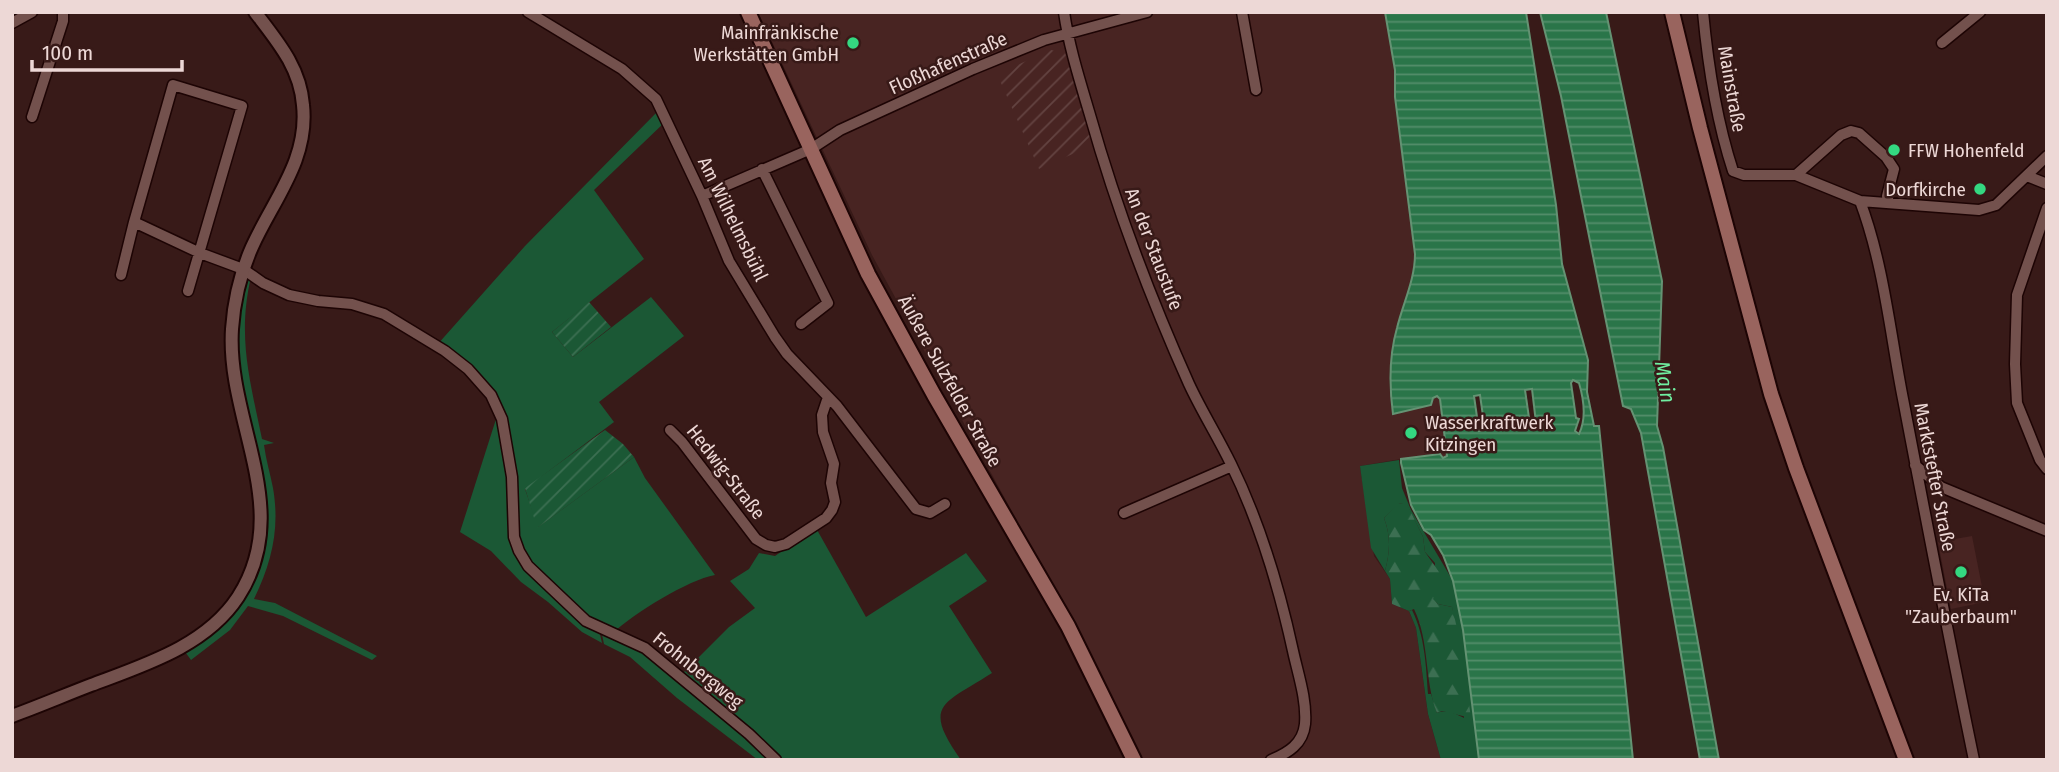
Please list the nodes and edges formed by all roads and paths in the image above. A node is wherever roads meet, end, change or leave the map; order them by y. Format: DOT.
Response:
graph roads {
  1 [pos="32,12"];
  2 [pos="63,12"];
  3 [pos="256,12"];
  4 [pos="528,12"];
  5 [pos="748,12"];
  6 [pos="1064,12"];
  7 [pos="1147,12"];
  8 [pos="1242,12"];
  9 [pos="1672,12"];
  10 [pos="1703,12"];
  11 [pos="1980,12"];
  12 [pos="12,23"];
  13 [pos="1067,35"];
  14 [pos="1942,43"];
  15 [pos="1256,90"];
  16 [pos="32,117"];
  17 [pos="811,149"];
  18 [pos="2047,156"];
  19 [pos="762,169"];
  20 [pos="1796,175"];
  21 [pos="2027,176"];
  22 [pos="2047,184"];
  23 [pos="702,197"];
  24 [pos="1860,201"];
  25 [pos="1889,202"];
  26 [pos="2047,208"];
  27 [pos="134,222"];
  28 [pos="200,253"];
  29 [pos="243,270"];
  30 [pos="121,275"];
  31 [pos="188,291"];
  32 [pos="801,324"];
  33 [pos="828,397"];
  34 [pos="670,430"];
  35 [pos="1915,465"];
  36 [pos="1233,466"];
  37 [pos="2047,469"];
  38 [pos="945,504"];
  39 [pos="1124,513"];
  40 [pos="2047,531"];
  41 [pos="12,716"];
  42 [pos="776,760"];
  43 [pos="1134,760"];
  44 [pos="1271,760"];
  45 [pos="1906,760"];
  46 [pos="1974,760"];
  1 -- 12 [label="street"];
  2 -- 16 [label="street"];
  3 -- 29 [label="street"];
  4 -- 23 [label="street, Am Wilhelmsbühl"];
  5 -- 17 [label="main road, Äußere Sulzfelder Straße"];
  6 -- 13 [label="street, An der Staustufe"];
  7 -- 13 [label="street, Floßhafenstraße"];
  8 -- 15 [label="street"];
  9 -- 45 [label="main road"];
  10 -- 20 [label="street, Mainstraße"];
  11 -- 14 [label="street"];
  13 -- 17 [label="street, Floßhafenstraße"];
  13 -- 36 [label="street, An der Staustufe"];
  17 -- 19 [label="street, Floßhafenstraße"];
  17 -- 43 [label="main road, Äußere Sulzfelder Straße"];
  18 -- 21 [label="street"];
  19 -- 23 [label="street, Floßhafenstraße"];
  19 -- 32 [label="street"];
  20 -- 24 [label="street"];
  20 -- 25 [label="street"];
  21 -- 22 [label="street"];
  21 -- 25 [label="street"];
  23 -- 33 [label="street, Am Wilhelmsbühl"];
  24 -- 25 [label="street"];
  24 -- 35 [label="street, Marktstefter Straße"];
  26 -- 37 [label="street"];
  27 -- 28 [label="street, Frohnbergweg"];
  27 -- 28 [label="street"];
  27 -- 30 [label="street"];
  28 -- 29 [label="street, Frohnbergweg"];
  28 -- 31 [label="street"];
  29 -- 41 [label="street"];
  29 -- 42 [label="street, Frohnbergweg"];
  33 -- 34 [label="street, Hedwig-Straße"];
  33 -- 38 [label="street, Am Wilhelmsbühl"];
  35 -- 40 [label="street"];
  35 -- 46 [label="street, Marktstefter Straße"];
  36 -- 39 [label="street"];
  36 -- 44 [label="street, An der Staustufe"];
}
